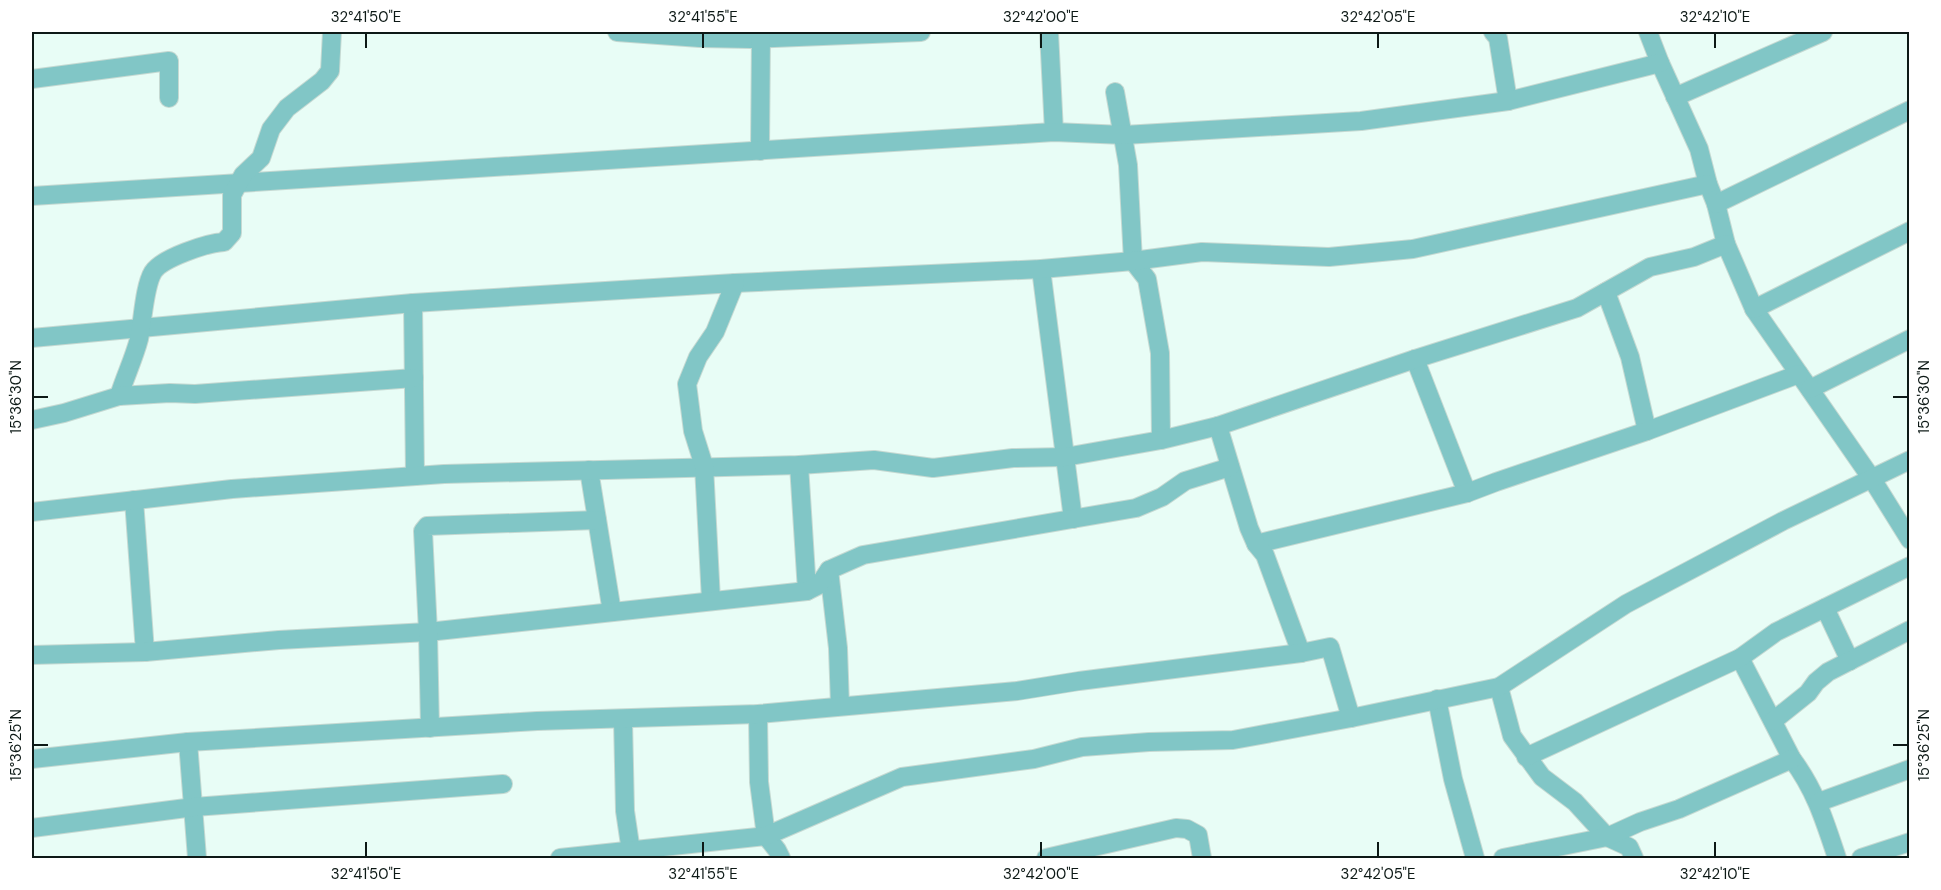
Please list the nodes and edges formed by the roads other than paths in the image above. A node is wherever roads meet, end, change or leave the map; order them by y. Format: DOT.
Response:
graph roads {
  1 [pos="332,32"];
  2 [pos="617,32"];
  3 [pos="921,32"];
  4 [pos="1049,32"];
  5 [pos="1493,32"];
  6 [pos="1648,32"];
  7 [pos="1823,32"];
  8 [pos="760,35"];
  9 [pos="1660,63"];
  10 [pos="32,80"];
  11 [pos="1115,92"];
  12 [pos="1675,97"];
  13 [pos="169,98"];
  14 [pos="1508,101"];
  15 [pos="1910,110"];
  16 [pos="1054,132"];
  17 [pos="1124,135"];
  18 [pos="760,151"];
  19 [pos="238,183"];
  20 [pos="1708,184"];
  21 [pos="32,196"];
  22 [pos="1716,204"];
  23 [pos="1910,231"];
  24 [pos="1726,244"];
  25 [pos="1133,261"];
  26 [pos="1041,269"];
  27 [pos="735,283"];
  28 [pos="1606,292"];
  29 [pos="412,303"];
  30 [pos="1754,309"];
  31 [pos="140,329"];
  32 [pos="32,338"];
  33 [pos="1910,339"];
  34 [pos="1415,359"];
  35 [pos="414,378"];
  36 [pos="1804,382"];
  37 [pos="119,396"];
  38 [pos="32,420"];
  39 [pos="1218,426"];
  40 [pos="1647,432"];
  41 [pos="1161,440"];
  42 [pos="1065,457"];
  43 [pos="1910,460"];
  44 [pos="799,465"];
  45 [pos="704,466"];
  46 [pos="1230,466"];
  47 [pos="589,470"];
  48 [pos="415,476"];
  49 [pos="1872,479"];
  50 [pos="1467,493"];
  51 [pos="134,500"];
  52 [pos="32,512"];
  53 [pos="1072,519"];
  54 [pos="597,520"];
  55 [pos="1910,540"];
  56 [pos="1256,544"];
  57 [pos="1910,566"];
  58 [pos="829,570"];
  59 [pos="807,591"];
  60 [pos="711,600"];
  61 [pos="1825,608"];
  62 [pos="612,612"];
  63 [pos="1910,630"];
  64 [pos="428,632"];
  65 [pos="145,652"];
  66 [pos="1301,653"];
  67 [pos="32,655"];
  68 [pos="1740,658"];
  69 [pos="1850,661"];
  70 [pos="1499,687"];
  71 [pos="1437,699"];
  72 [pos="840,706"];
  73 [pos="758,714"];
  74 [pos="1351,718"];
  75 [pos="623,720"];
  76 [pos="1773,721"];
  77 [pos="430,728"];
  78 [pos="188,742"];
  79 [pos="1526,757"];
  80 [pos="32,759"];
  81 [pos="1792,759"];
  82 [pos="1910,769"];
  83 [pos="503,784"];
  84 [pos="1819,802"];
  85 [pos="194,807"];
  86 [pos="32,828"];
  87 [pos="766,836"];
  88 [pos="1607,837"];
  89 [pos="1910,842"];
  90 [pos="631,855"];
  91 [pos="197,858"];
  92 [pos="560,858"];
  93 [pos="781,858"];
  94 [pos="1046,858"];
  95 [pos="1202,858"];
  96 [pos="1475,858"];
  97 [pos="1503,858"];
  98 [pos="1634,858"];
  99 [pos="1837,858"];
  100 [pos="1861,858"];
  1 -- 19 [label="street"];
  2 -- 8 [label="street"];
  3 -- 8 [label="street"];
  4 -- 16 [label="street"];
  5 -- 14 [label="street"];
  6 -- 9 [label="street"];
  7 -- 12 [label="street"];
  8 -- 18 [label="street"];
  9 -- 12 [label="street"];
  9 -- 14 [label="street"];
  10 -- 13 [label="street"];
  11 -- 17 [label="street"];
  12 -- 20 [label="street"];
  14 -- 17 [label="street"];
  15 -- 22 [label="street"];
  16 -- 17 [label="street"];
  16 -- 18 [label="street"];
  17 -- 25 [label="street"];
  18 -- 19 [label="street"];
  19 -- 21 [label="street"];
  19 -- 31 [label="street"];
  20 -- 22 [label="street"];
  20 -- 25 [label="street"];
  22 -- 24 [label="street"];
  23 -- 30 [label="street"];
  24 -- 28 [label="street"];
  24 -- 30 [label="street"];
  25 -- 26 [label="street"];
  25 -- 41 [label="street"];
  26 -- 27 [label="street"];
  26 -- 42 [label="street"];
  27 -- 29 [label="street"];
  27 -- 45 [label="street"];
  28 -- 34 [label="street"];
  28 -- 40 [label="street"];
  29 -- 31 [label="street"];
  29 -- 35 [label="street"];
  30 -- 36 [label="street"];
  31 -- 32 [label="street"];
  31 -- 37 [label="street"];
  33 -- 36 [label="street"];
  34 -- 39 [label="street"];
  34 -- 50 [label="street"];
  35 -- 37 [label="street"];
  35 -- 48 [label="street"];
  36 -- 40 [label="street"];
  36 -- 49 [label="street"];
  37 -- 38 [label="street"];
  39 -- 41 [label="street"];
  39 -- 46 [label="street"];
  40 -- 50 [label="street"];
  41 -- 42 [label="street"];
  42 -- 44 [label="street"];
  42 -- 53 [label="street"];
  43 -- 49 [label="street"];
  44 -- 45 [label="street"];
  44 -- 59 [label="street"];
  45 -- 47 [label="street"];
  45 -- 60 [label="street"];
  46 -- 53 [label="street"];
  46 -- 56 [label="street"];
  47 -- 48 [label="street"];
  47 -- 54 [label="street"];
  48 -- 51 [label="street"];
  49 -- 55 [label="street"];
  49 -- 70 [label="street"];
  50 -- 56 [label="street"];
  51 -- 52 [label="street"];
  51 -- 65 [label="street"];
  53 -- 58 [label="street"];
  54 -- 62 [label="street"];
  54 -- 64 [label="street"];
  56 -- 66 [label="street"];
  57 -- 61 [label="street"];
  58 -- 59 [label="street"];
  58 -- 72 [label="street"];
  59 -- 60 [label="street"];
  60 -- 62 [label="street"];
  61 -- 68 [label="street"];
  61 -- 69 [label="street"];
  62 -- 64 [label="street"];
  63 -- 69 [label="street"];
  64 -- 65 [label="street"];
  64 -- 77 [label="street"];
  65 -- 67 [label="street"];
  66 -- 72 [label="street"];
  66 -- 74 [label="street"];
  68 -- 76 [label="street"];
  68 -- 79 [label="street"];
  69 -- 76 [label="street"];
  70 -- 71 [label="street"];
  70 -- 79 [label="street"];
  71 -- 74 [label="street"];
  71 -- 96 [label="street"];
  72 -- 73 [label="street"];
  73 -- 75 [label="street"];
  73 -- 87 [label="street"];
  74 -- 87 [label="street"];
  75 -- 77 [label="street"];
  75 -- 90 [label="street"];
  76 -- 81 [label="street"];
  77 -- 78 [label="street"];
  78 -- 80 [label="street"];
  78 -- 85 [label="street"];
  79 -- 88 [label="street"];
  81 -- 84 [label="street"];
  81 -- 88 [label="street"];
  82 -- 84 [label="street"];
  83 -- 85 [label="street"];
  84 -- 99 [label="street"];
  85 -- 86 [label="street"];
  85 -- 91 [label="street"];
  87 -- 90 [label="street"];
  87 -- 93 [label="street"];
  88 -- 97 [label="street"];
  88 -- 98 [label="street"];
  89 -- 100 [label="street"];
  90 -- 92 [label="street"];
  94 -- 95 [label="street"];
}
